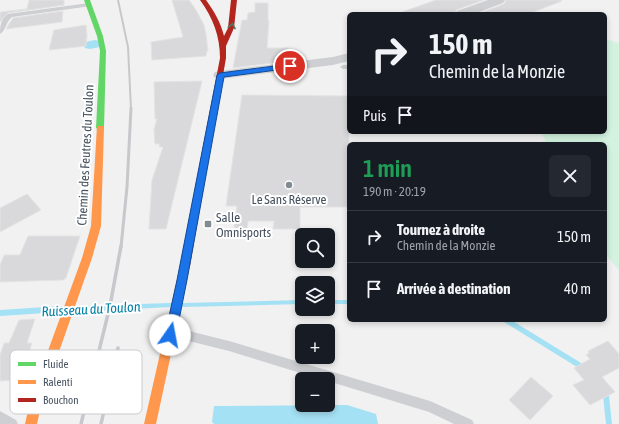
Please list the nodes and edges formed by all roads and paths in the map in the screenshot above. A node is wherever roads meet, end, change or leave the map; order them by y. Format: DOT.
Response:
graph roads {
  1 [pos="203,0"];
  2 [pos="499,0"];
  3 [pos="88,3"];
  4 [pos="233,3"];
  5 [pos="467,12"];
  6 [pos="214,16"];
  7 [pos="0,32"];
  8 [pos="224,44"];
  9 [pos="347,64"];
  10 [pos="220,75"];
  11 [pos="170,335"];
  12 [pos="54,350"];
  13 [pos="33,414"];
  14 [pos="0,417"];
  15 [pos="12,424"];
  16 [pos="31,424"];
  17 [pos="150,424"];
  18 [pos="468,424"];
  1 -- 6 [label="main road"];
  2 -- 5 [label="street"];
  3 -- 7 [label="lane"];
  3 -- 12 [label="main road, Chemin des Feutres du Toulon"];
  4 -- 6 [label="main road"];
  8 -- 4 [label="main road, one-way"];
  6 -- 8 [label="main road"];
  8 -- 10 [label="main road"];
  9 -- 10 [label="street"];
  10 -- 11 [label="main road"];
  11 -- 17 [label="main road"];
  11 -- 18 [label="lane"];
  13 -- 16 [label="main road, Chemin des Feutres du Toulon"];
  14 -- 15 [label="lane"];
}
